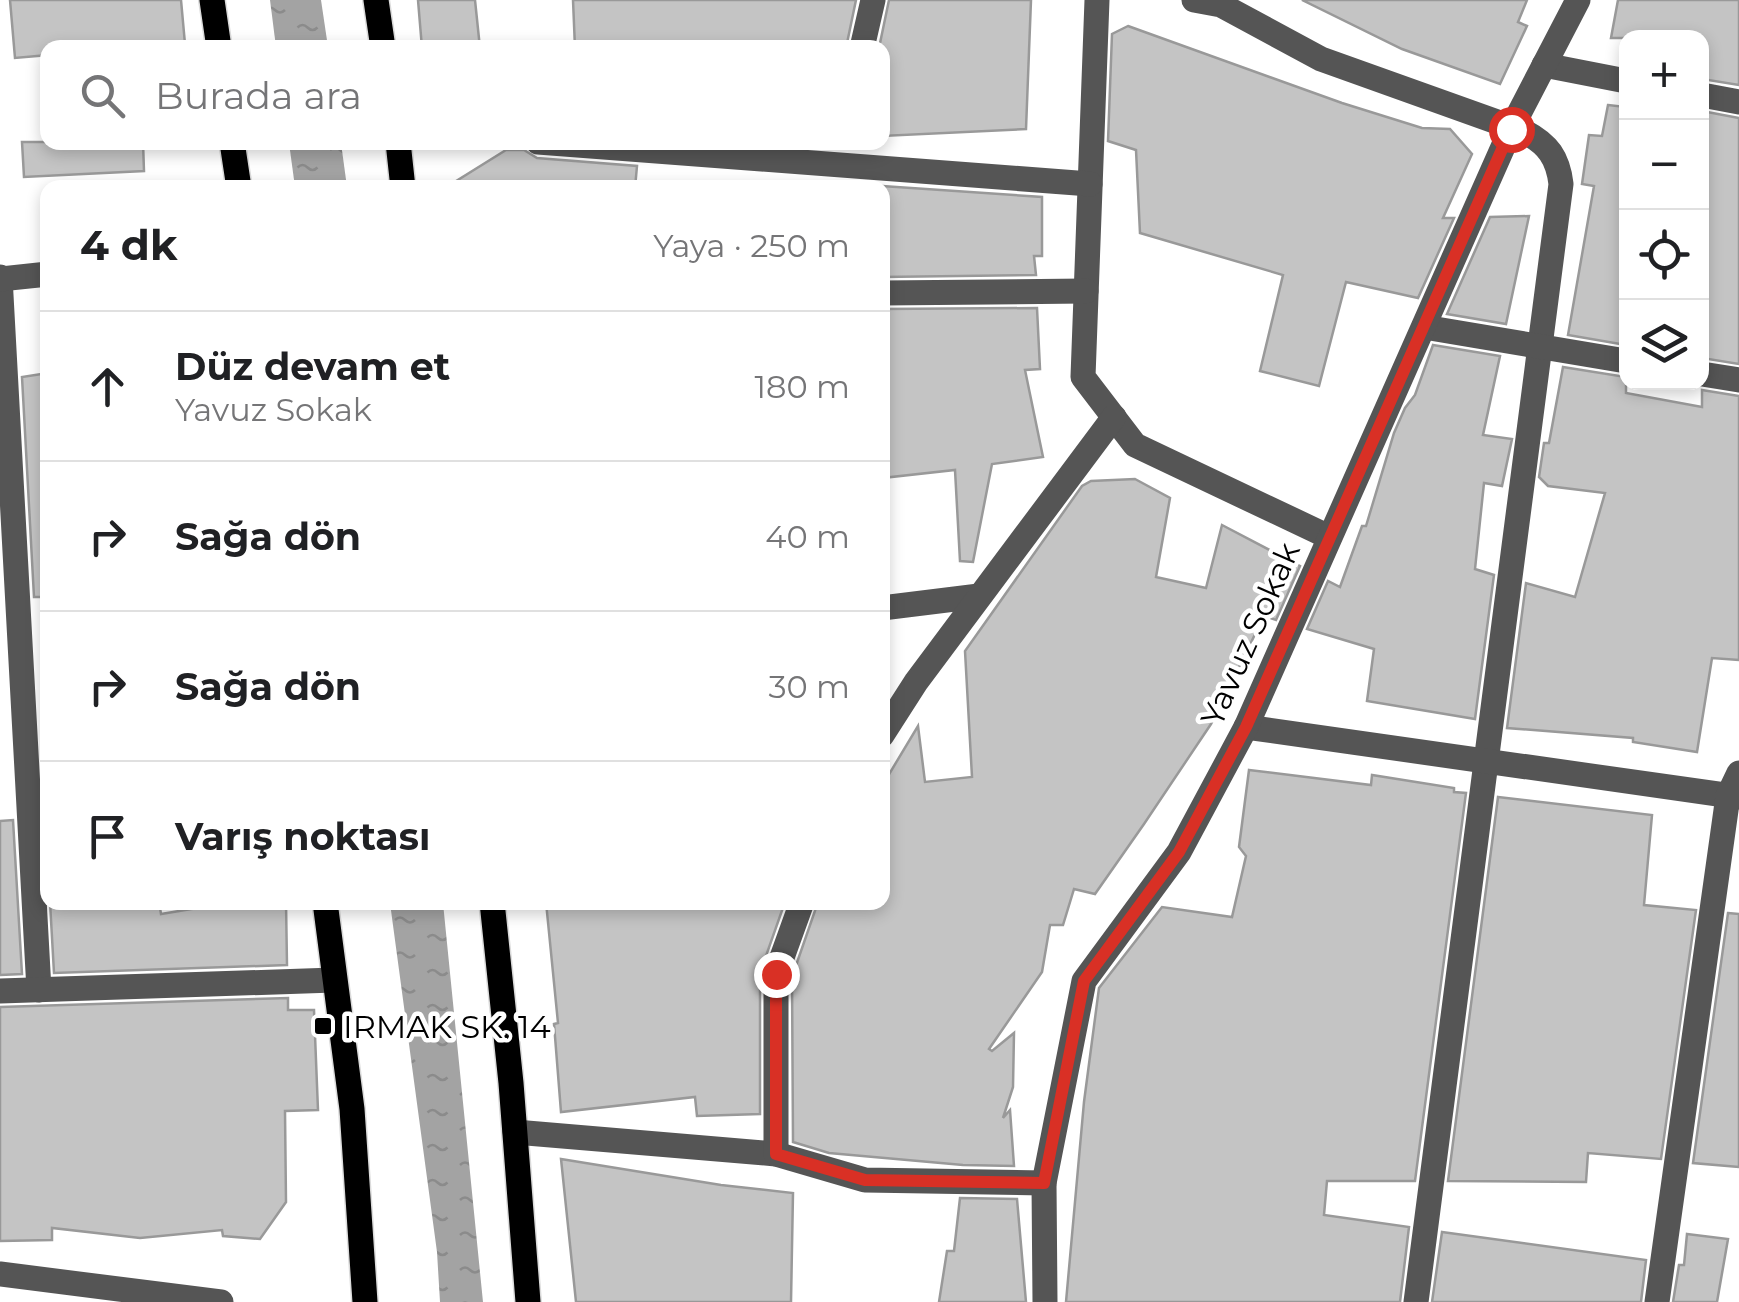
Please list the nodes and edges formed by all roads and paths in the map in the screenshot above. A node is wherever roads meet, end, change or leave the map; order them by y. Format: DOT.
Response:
graph roads {
  1 [pos="212,0"];
  2 [pos="376,0"];
  3 [pos="873,0"];
  4 [pos="1098,0"];
  5 [pos="1194,0"];
  6 [pos="1578,0"];
  7 [pos="218,40"];
  8 [pos="383,40"];
  9 [pos="864,40"];
  10 [pos="1544,65"];
  11 [pos="1619,79"];
  12 [pos="1709,96"];
  13 [pos="1739,102"];
  14 [pos="1511,129"];
  15 [pos="233,150"];
  16 [pos="399,150"];
  17 [pos="755,150"];
  18 [pos="837,153"];
  19 [pos="237,180"];
  20 [pos="402,180"];
  21 [pos="1090,184"];
  22 [pos="40,275"];
  23 [pos="0,279"];
  24 [pos="1086,291"];
  25 [pos="890,293"];
  26 [pos="1424,327"];
  27 [pos="1542,347"];
  28 [pos="1619,360"];
  29 [pos="1709,375"];
  30 [pos="1739,380"];
  31 [pos="1114,417"];
  32 [pos="1329,537"];
  33 [pos="980,596"];
  34 [pos="890,607"];
  35 [pos="890,723"];
  36 [pos="1246,727"];
  37 [pos="1486,761"];
  38 [pos="1735,788"];
  39 [pos="326,910"];
  40 [pos="493,910"];
  41 [pos="799,910"];
  42 [pos="334,980"];
  43 [pos="39,990"];
  44 [pos="0,991"];
  45 [pos="515,1132"];
  46 [pos="776,1154"];
  47 [pos="1044,1183"];
  48 [pos="0,1274"];
  49 [pos="221,1302"];
  50 [pos="364,1302"];
  51 [pos="528,1302"];
  52 [pos="1045,1302"];
  53 [pos="1416,1302"];
  54 [pos="1657,1302"];
  1 -- 7 [label="main road"];
  2 -- 8 [label="main road"];
  3 -- 9 [label="street"];
  4 -- 21 [label="street"];
  5 -- 14 [label="street"];
  6 -- 10 [label="street, Yavuz Sokak"];
  10 -- 11 [label="street"];
  10 -- 14 [label="street, Yavuz Sokak"];
  12 -- 13 [label="street"];
  14 -- 26 [label="street, Yavuz Sokak"];
  14 -- 27 [label="street"];
  15 -- 19 [label="main road"];
  16 -- 20 [label="main road"];
  17 -- 18 [label="street"];
  18 -- 21 [label="street"];
  21 -- 24 [label="street"];
  22 -- 23 [label="street"];
  23 -- 43 [label="street"];
  24 -- 25 [label="street"];
  24 -- 31 [label="street"];
  26 -- 27 [label="street"];
  26 -- 32 [label="street, Yavuz Sokak"];
  27 -- 28 [label="street"];
  27 -- 37 [label="street"];
  29 -- 30 [label="street"];
  31 -- 32 [label="street"];
  31 -- 33 [label="street"];
  32 -- 36 [label="street, Yavuz Sokak"];
  33 -- 34 [label="street"];
  33 -- 35 [label="street"];
  36 -- 37 [label="street"];
  36 -- 47 [label="street, Yavuz Sokak"];
  37 -- 38 [label="street"];
  37 -- 53 [label="street"];
  38 -- 54 [label="street"];
  39 -- 42 [label="main road"];
  40 -- 45 [label="main road"];
  41 -- 46 [label="street"];
  42 -- 43 [label="street"];
  42 -- 50 [label="main road"];
  43 -- 44 [label="street"];
  45 -- 46 [label="street"];
  45 -- 51 [label="main road"];
  46 -- 47 [label="street"];
  47 -- 52 [label="street, Yavuz Sokak"];
  48 -- 49 [label="street"];
}
